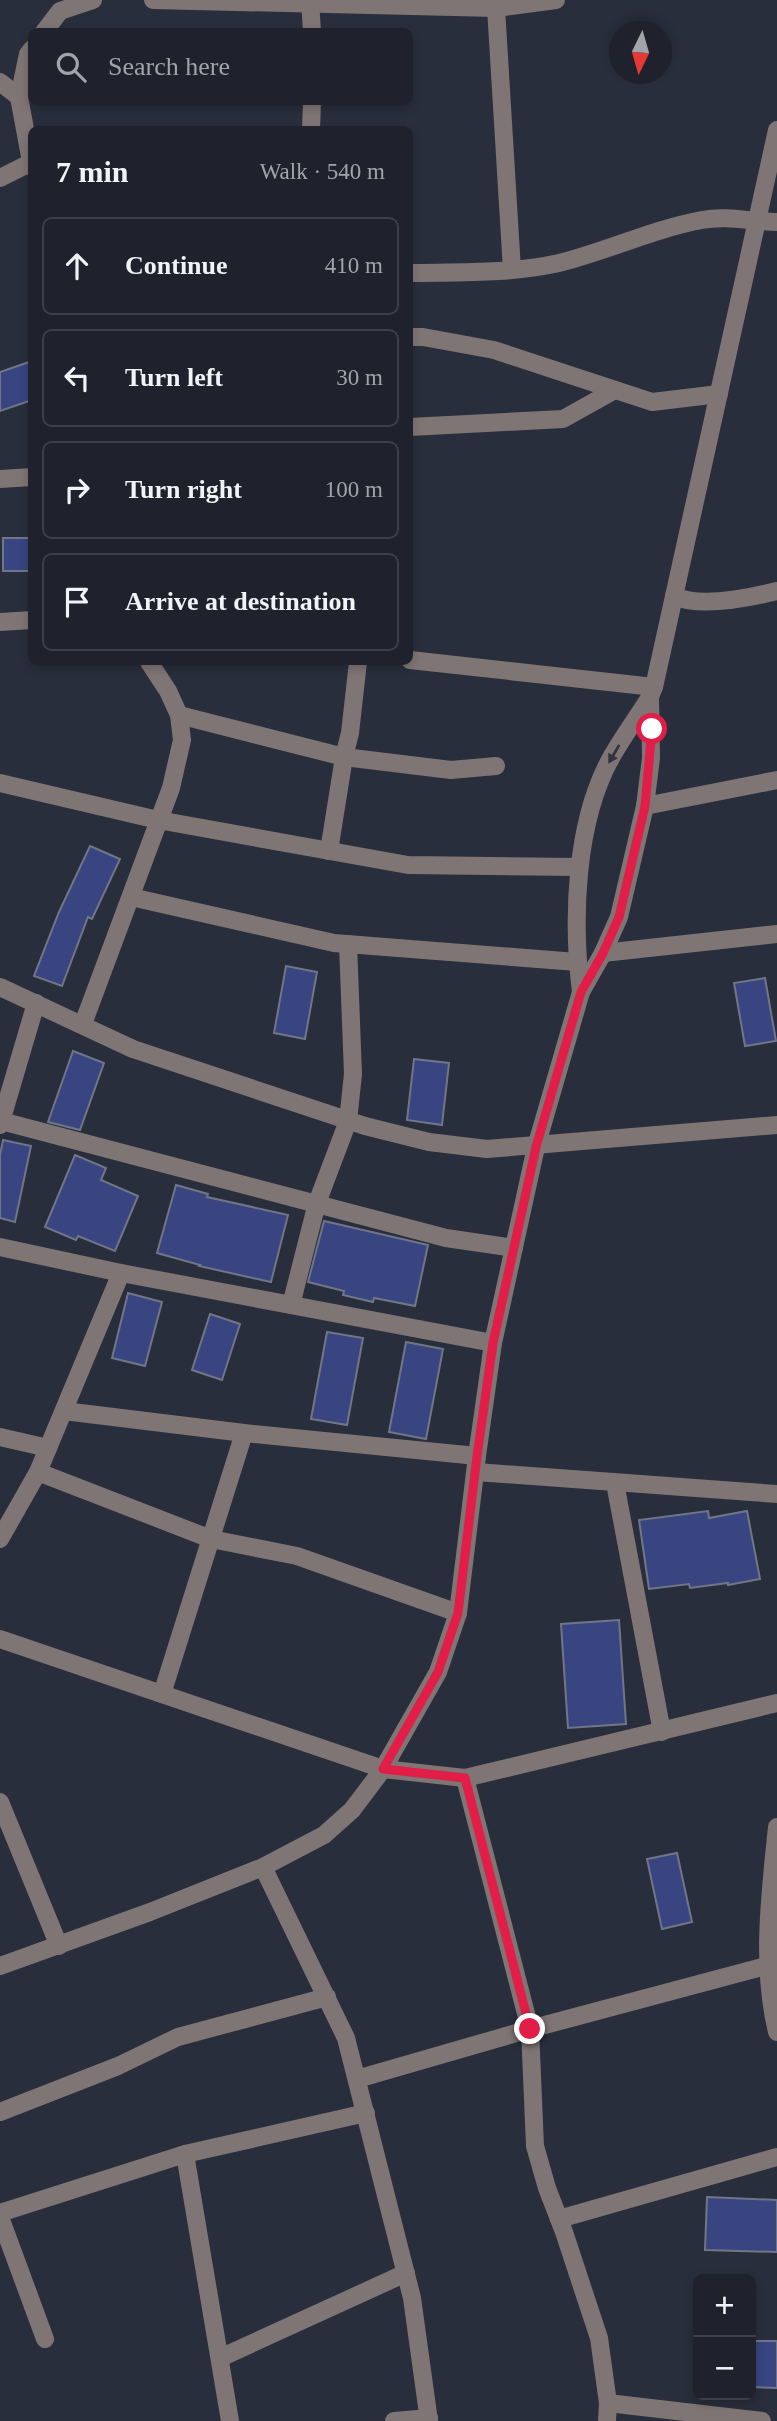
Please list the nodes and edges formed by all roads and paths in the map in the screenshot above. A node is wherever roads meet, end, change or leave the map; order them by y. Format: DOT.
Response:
graph roads {
  1 [pos="93,0"];
  2 [pos="153,0"];
  3 [pos="556,0"];
  4 [pos="180,1"];
  5 [pos="310,2"];
  6 [pos="56,5"];
  7 [pos="496,8"];
  8 [pos="46,28"];
  9 [pos="313,28"];
  10 [pos="28,54"];
  11 [pos="0,82"];
  12 [pos="19,97"];
  13 [pos="313,105"];
  14 [pos="311,126"];
  15 [pos="777,130"];
  16 [pos="28,148"];
  17 [pos="28,166"];
  18 [pos="0,178"];
  19 [pos="757,222"];
  20 [pos="777,222"];
  21 [pos="512,270"];
  22 [pos="413,273"];
  23 [pos="413,337"];
  24 [pos="615,390"];
  25 [pos="719,394"];
  26 [pos="413,427"];
  27 [pos="28,477"];
  28 [pos="0,479"];
  29 [pos="777,591"];
  30 [pos="674,596"];
  31 [pos="28,620"];
  32 [pos="0,622"];
  33 [pos="413,660"];
  34 [pos="151,665"];
  35 [pos="358,665"];
  36 [pos="652,692"];
  37 [pos="179,715"];
  38 [pos="344,757"];
  39 [pos="496,766"];
  40 [pos="777,780"];
  41 [pos="0,783"];
  42 [pos="645,806"];
  43 [pos="158,820"];
  44 [pos="329,851"];
  45 [pos="579,867"];
  46 [pos="131,897"];
  47 [pos="777,934"];
  48 [pos="348,944"];
  49 [pos="603,953"];
  50 [pos="577,962"];
  51 [pos="0,987"];
  52 [pos="581,992"];
  53 [pos="36,1003"];
  54 [pos="83,1024"];
  55 [pos="348,1121"];
  56 [pos="1,1123"];
  57 [pos="777,1125"];
  58 [pos="536,1147"];
  59 [pos="317,1203"];
  60 [pos="0,1247"];
  61 [pos="514,1248"];
  62 [pos="121,1273"];
  63 [pos="291,1305"];
  64 [pos="493,1343"];
  65 [pos="64,1411"];
  66 [pos="244,1433"];
  67 [pos="0,1437"];
  68 [pos="48,1448"];
  69 [pos="476,1464"];
  70 [pos="37,1472"];
  71 [pos="615,1483"];
  72 [pos="777,1494"];
  73 [pos="0,1539"];
  74 [pos="211,1539"];
  75 [pos="458,1613"];
  76 [pos="0,1639"];
  77 [pos="162,1694"];
  78 [pos="777,1703"];
  79 [pos="662,1732"];
  80 [pos="383,1769"];
  81 [pos="465,1778"];
  82 [pos="0,1802"];
  83 [pos="777,1827"];
  84 [pos="263,1867"];
  85 [pos="60,1946"];
  86 [pos="773,1965"];
  87 [pos="0,1966"];
  88 [pos="327,1997"];
  89 [pos="530,2029"];
  90 [pos="777,2032"];
  91 [pos="357,2079"];
  92 [pos="0,2112"];
  93 [pos="366,2113"];
  94 [pos="186,2154"];
  95 [pos="777,2157"];
  96 [pos="0,2215"];
  97 [pos="559,2219"];
  98 [pos="406,2273"];
  99 [pos="45,2339"];
  100 [pos="220,2358"];
  101 [pos="607,2412"];
  102 [pos="429,2419"];
  103 [pos="230,2421"];
  104 [pos="394,2421"];
  105 [pos="762,2421"];
  1 -- 6 [label="street"];
  2 -- 4 [label="street"];
  3 -- 7 [label="street"];
  4 -- 5 [label="street"];
  5 -- 7 [label="street"];
  5 -- 9 [label="street"];
  6 -- 8 [label="street"];
  7 -- 21 [label="street"];
  10 -- 12 [label="street"];
  11 -- 12 [label="street"];
  12 -- 16 [label="street"];
  13 -- 14 [label="street"];
  15 -- 19 [label="street"];
  17 -- 18 [label="street"];
  19 -- 20 [label="street"];
  19 -- 21 [label="street"];
  19 -- 25 [label="street"];
  21 -- 22 [label="street"];
  23 -- 24 [label="street"];
  24 -- 25 [label="street"];
  24 -- 26 [label="street"];
  25 -- 30 [label="street"];
  27 -- 28 [label="street"];
  29 -- 30 [label="street"];
  30 -- 36 [label="street"];
  31 -- 32 [label="street"];
  33 -- 36 [label="street"];
  34 -- 37 [label="street"];
  35 -- 38 [label="street"];
  36 -- 42 [label="street"];
  36 -- 45 [label="street, one-way"];
  37 -- 38 [label="street"];
  37 -- 43 [label="street"];
  38 -- 39 [label="street"];
  38 -- 44 [label="street"];
  40 -- 42 [label="street"];
  41 -- 43 [label="street"];
  42 -- 49 [label="street"];
  43 -- 44 [label="street"];
  43 -- 46 [label="street"];
  44 -- 45 [label="street"];
  45 -- 50 [label="street"];
  46 -- 48 [label="street"];
  46 -- 54 [label="street"];
  47 -- 49 [label="street"];
  48 -- 50 [label="street"];
  48 -- 55 [label="street"];
  49 -- 52 [label="street"];
  50 -- 52 [label="street"];
  51 -- 53 [label="street"];
  52 -- 58 [label="street"];
  53 -- 54 [label="street"];
  53 -- 56 [label="street"];
  54 -- 55 [label="street"];
  55 -- 58 [label="street"];
  55 -- 59 [label="street"];
  56 -- 59 [label="street"];
  57 -- 58 [label="street"];
  58 -- 61 [label="street"];
  59 -- 61 [label="street"];
  59 -- 63 [label="street"];
  60 -- 62 [label="street"];
  61 -- 64 [label="street"];
  62 -- 63 [label="street"];
  62 -- 65 [label="street"];
  63 -- 64 [label="street"];
  64 -- 69 [label="street"];
  65 -- 66 [label="street"];
  65 -- 68 [label="street"];
  66 -- 69 [label="street"];
  66 -- 74 [label="street"];
  67 -- 68 [label="street"];
  68 -- 70 [label="street"];
  69 -- 71 [label="street"];
  69 -- 75 [label="street"];
  70 -- 73 [label="street"];
  70 -- 74 [label="street"];
  71 -- 72 [label="street"];
  71 -- 79 [label="street"];
  74 -- 75 [label="street"];
  74 -- 77 [label="street"];
  75 -- 80 [label="street"];
  76 -- 77 [label="street"];
  77 -- 80 [label="street"];
  78 -- 79 [label="street"];
  79 -- 81 [label="street"];
  80 -- 81 [label="street"];
  80 -- 84 [label="street"];
  81 -- 89 [label="street"];
  82 -- 85 [label="street"];
  83 -- 86 [label="street"];
  84 -- 85 [label="street"];
  84 -- 88 [label="street"];
  85 -- 87 [label="street"];
  86 -- 89 [label="street"];
  86 -- 90 [label="street"];
  88 -- 91 [label="street"];
  88 -- 92 [label="street"];
  89 -- 91 [label="street"];
  89 -- 97 [label="street"];
  91 -- 93 [label="street"];
  93 -- 94 [label="street"];
  93 -- 98 [label="street"];
  94 -- 96 [label="street"];
  94 -- 100 [label="street"];
  95 -- 97 [label="street"];
  96 -- 99 [label="street"];
  97 -- 101 [label="street"];
  98 -- 100 [label="street"];
  98 -- 102 [label="street"];
  100 -- 103 [label="street"];
  101 -- 105 [label="street"];
  102 -- 104 [label="street"];
}
